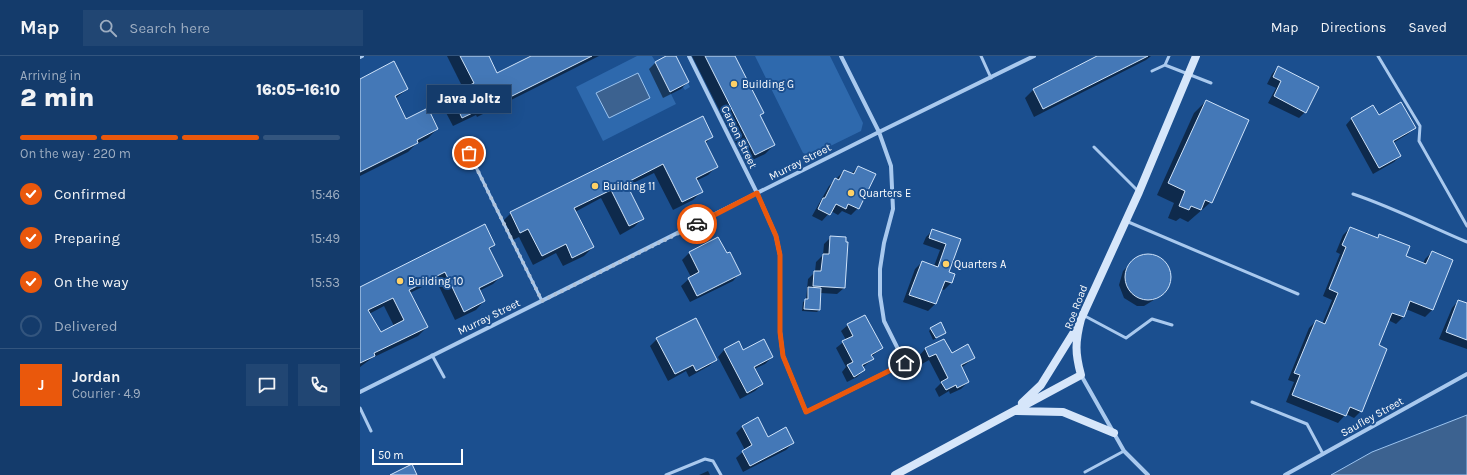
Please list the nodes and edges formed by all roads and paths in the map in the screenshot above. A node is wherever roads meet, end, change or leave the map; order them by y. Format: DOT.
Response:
graph roads {
  1 [pos="689,56"];
  2 [pos="841,56"];
  3 [pos="980,56"];
  4 [pos="1034,56"];
  5 [pos="1169,56"];
  6 [pos="1196,56"];
  7 [pos="1378,56"];
  8 [pos="1165,65"];
  9 [pos="1152,71"];
  10 [pos="1188,75"];
  11 [pos="991,78"];
  12 [pos="1211,84"];
  13 [pos="879,132"];
  14 [pos="1094,147"];
  15 [pos="469,153"];
  16 [pos="1139,192"];
  17 [pos="757,193"];
  18 [pos="1352,194"];
  19 [pos="1126,220"];
  20 [pos="1467,226"];
  21 [pos="1467,242"];
  22 [pos="1298,294"];
  23 [pos="542,301"];
  24 [pos="1082,317"];
  25 [pos="1172,325"];
  26 [pos="432,355"];
  27 [pos="1467,374"];
  28 [pos="1081,375"];
  29 [pos="444,377"];
  30 [pos="360,392"];
  31 [pos="1252,402"];
  32 [pos="360,408"];
  33 [pos="1014,411"];
  34 [pos="371,431"];
  35 [pos="1114,433"];
  36 [pos="1124,451"];
  37 [pos="1324,454"];
  38 [pos="1085,472"];
  39 [pos="898,474"];
  40 [pos="666,475"];
  41 [pos="721,475"];
  42 [pos="1148,475"];
  43 [pos="1285,475"];
  1 -- 17 [label="street, Carson Street"];
  2 -- 13 [label="street"];
  3 -- 11 [label="lane"];
  4 -- 11 [label="street, Murray Street"];
  5 -- 8 [label="lane"];
  6 -- 10 [label="main road, Roe Road"];
  7 -- 20 [label="lane"];
  8 -- 9 [label="lane"];
  8 -- 10 [label="lane"];
  10 -- 12 [label="lane"];
  10 -- 16 [label="main road, Roe Road"];
  11 -- 13 [label="street, Murray Street"];
  13 -- 17 [label="street, Murray Street"];
  13 -- 17 [label="street, Carson Street"];
  14 -- 16 [label="lane"];
  15 -- 23 [label="lane"];
  16 -- 19 [label="main road, Roe Road"];
  17 -- 23 [label="street, Murray Street"];
  18 -- 21 [label="lane"];
  19 -- 22 [label="lane"];
  19 -- 24 [label="main road, Roe Road"];
  23 -- 26 [label="street, Murray Street"];
  24 -- 25 [label="lane"];
  24 -- 28 [label="main road, Roe Road"];
  24 -- 33 [label="main road"];
  26 -- 29 [label="lane"];
  26 -- 30 [label="street, Murray Street"];
  27 -- 37 [label="street, Saufley Street"];
  28 -- 33 [label="main road"];
  28 -- 35 [label="street"];
  31 -- 37 [label="lane"];
  32 -- 34 [label="lane"];
  33 -- 35 [label="main road"];
  33 -- 39 [label="main road"];
  35 -- 36 [label="street"];
  36 -- 38 [label="lane"];
  36 -- 42 [label="street"];
  37 -- 43 [label="street, Saufley Street"];
  40 -- 41 [label="lane"];
}
